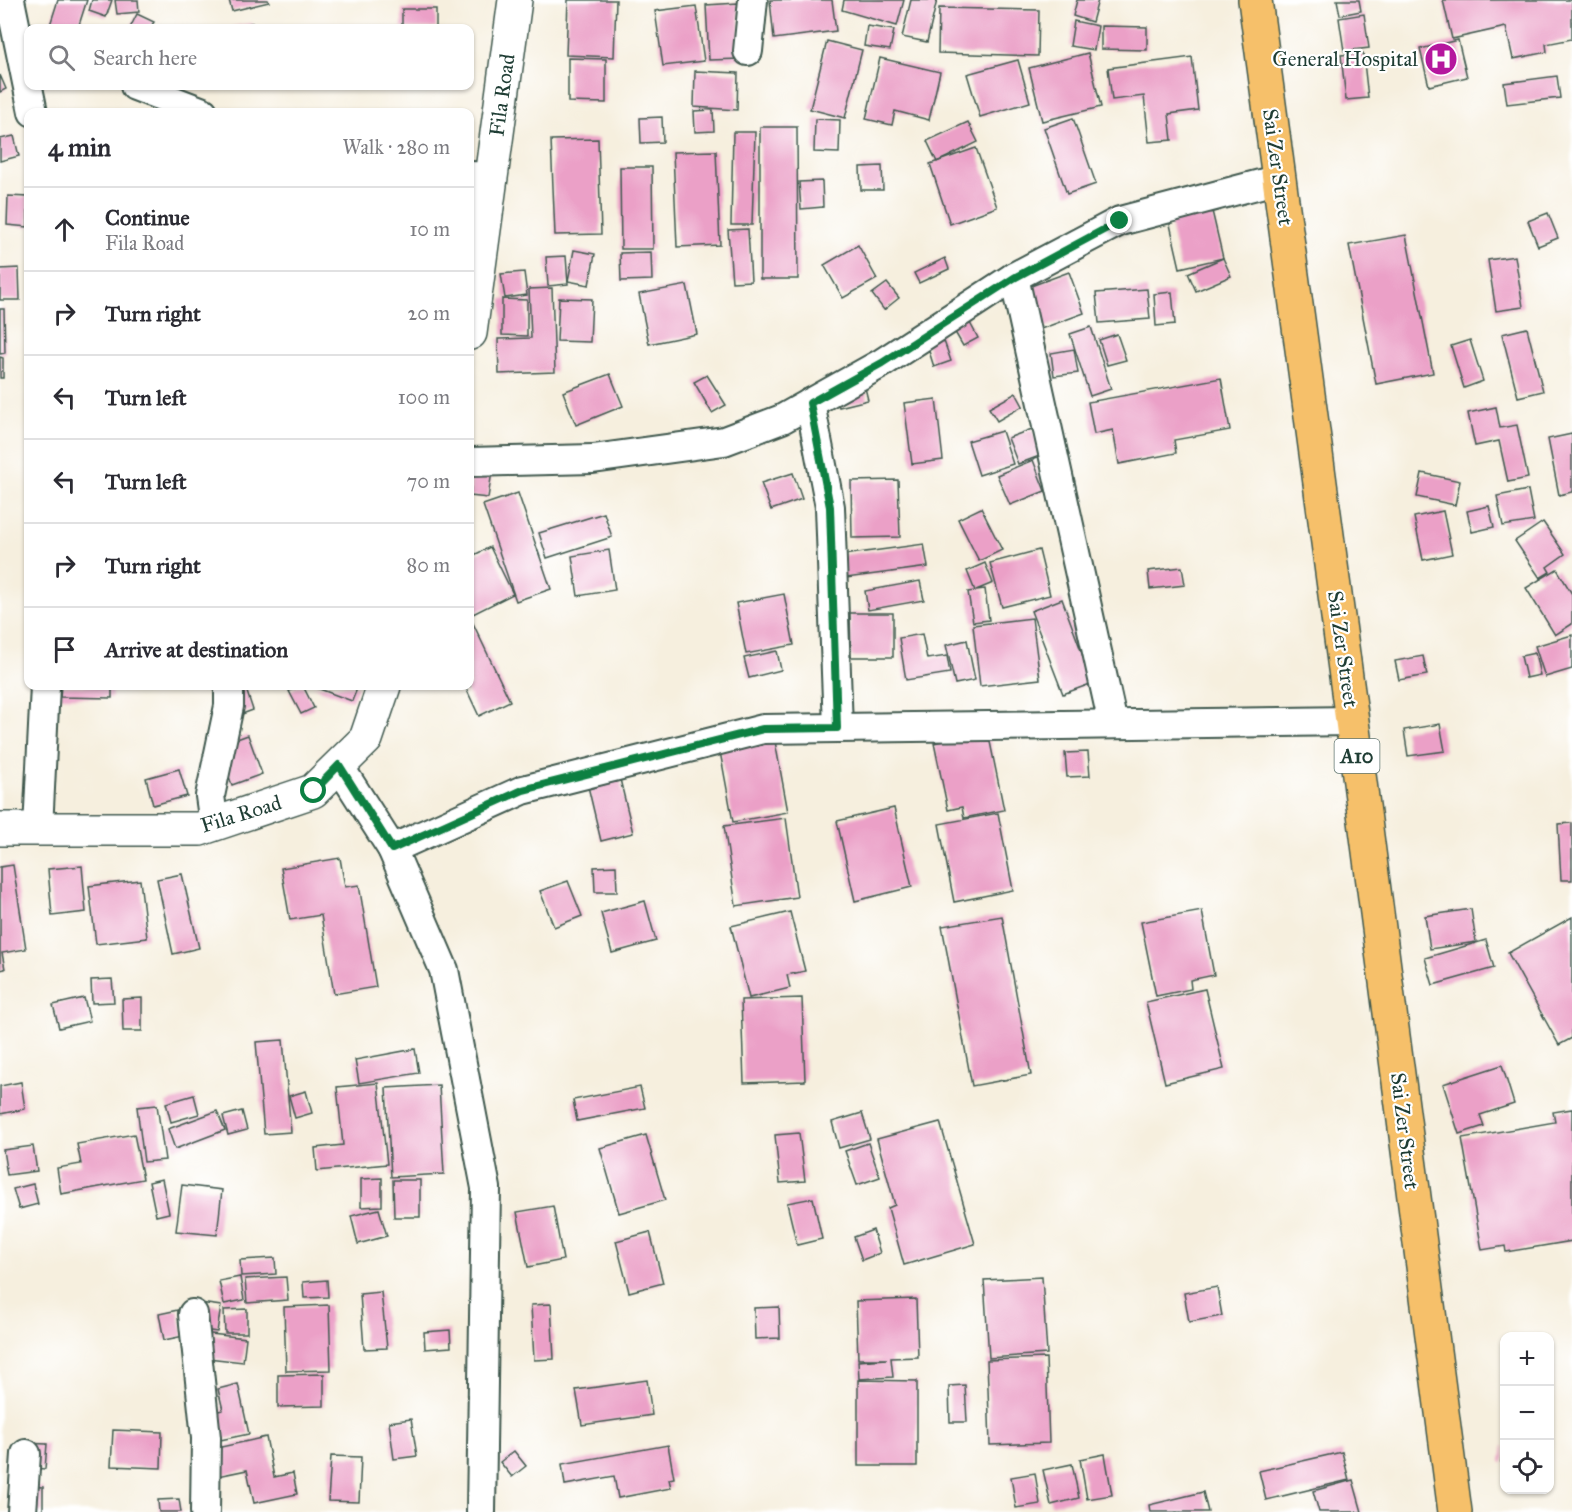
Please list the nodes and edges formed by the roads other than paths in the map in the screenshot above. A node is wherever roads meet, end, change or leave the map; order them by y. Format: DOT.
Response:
graph roads {
  1 [pos="10,0"];
  2 [pos="515,0"];
  3 [pos="753,0"];
  4 [pos="1255,0"];
  5 [pos="24,42"];
  6 [pos="748,51"];
  7 [pos="30,90"];
  8 [pos="145,90"];
  9 [pos="32,108"];
  10 [pos="193,108"];
  11 [pos="480,177"];
  12 [pos="1279,179"];
  13 [pos="474,271"];
  14 [pos="1014,278"];
  15 [pos="810,403"];
  16 [pos="474,462"];
  17 [pos="45,690"];
  18 [pos="229,690"];
  19 [pos="383,690"];
  20 [pos="1352,721"];
  21 [pos="1113,724"];
  22 [pos="837,728"];
  23 [pos="339,765"];
  24 [pos="214,824"];
  25 [pos="0,829"];
  26 [pos="38,829"];
  27 [pos="392,849"];
  28 [pos="193,1314"];
  29 [pos="26,1454"];
  30 [pos="22,1512"];
  31 [pos="205,1512"];
  32 [pos="481,1512"];
  33 [pos="1455,1512"];
  1 -- 5 [label="street"];
  2 -- 11 [label="street, Fila Road"];
  3 -- 6 [label="street"];
  4 -- 12 [label="highway, Sai Zer Street / A10"];
  7 -- 9 [label="street"];
  8 -- 10 [label="street"];
  11 -- 13 [label="street, Fila Road"];
  12 -- 14 [label="street"];
  12 -- 20 [label="highway, Sai Zer Street / A10"];
  14 -- 15 [label="street"];
  14 -- 21 [label="street"];
  15 -- 16 [label="street"];
  15 -- 22 [label="street"];
  17 -- 26 [label="street"];
  18 -- 24 [label="street"];
  19 -- 23 [label="street, Fila Road"];
  20 -- 21 [label="street"];
  20 -- 33 [label="highway, Sai Zer Street / A10"];
  21 -- 22 [label="street"];
  22 -- 27 [label="street"];
  23 -- 24 [label="street, Fila Road"];
  23 -- 27 [label="street"];
  24 -- 26 [label="street, Fila Road"];
  25 -- 26 [label="street, Fila Road"];
  27 -- 32 [label="street"];
  28 -- 31 [label="street"];
  29 -- 30 [label="street"];
}
